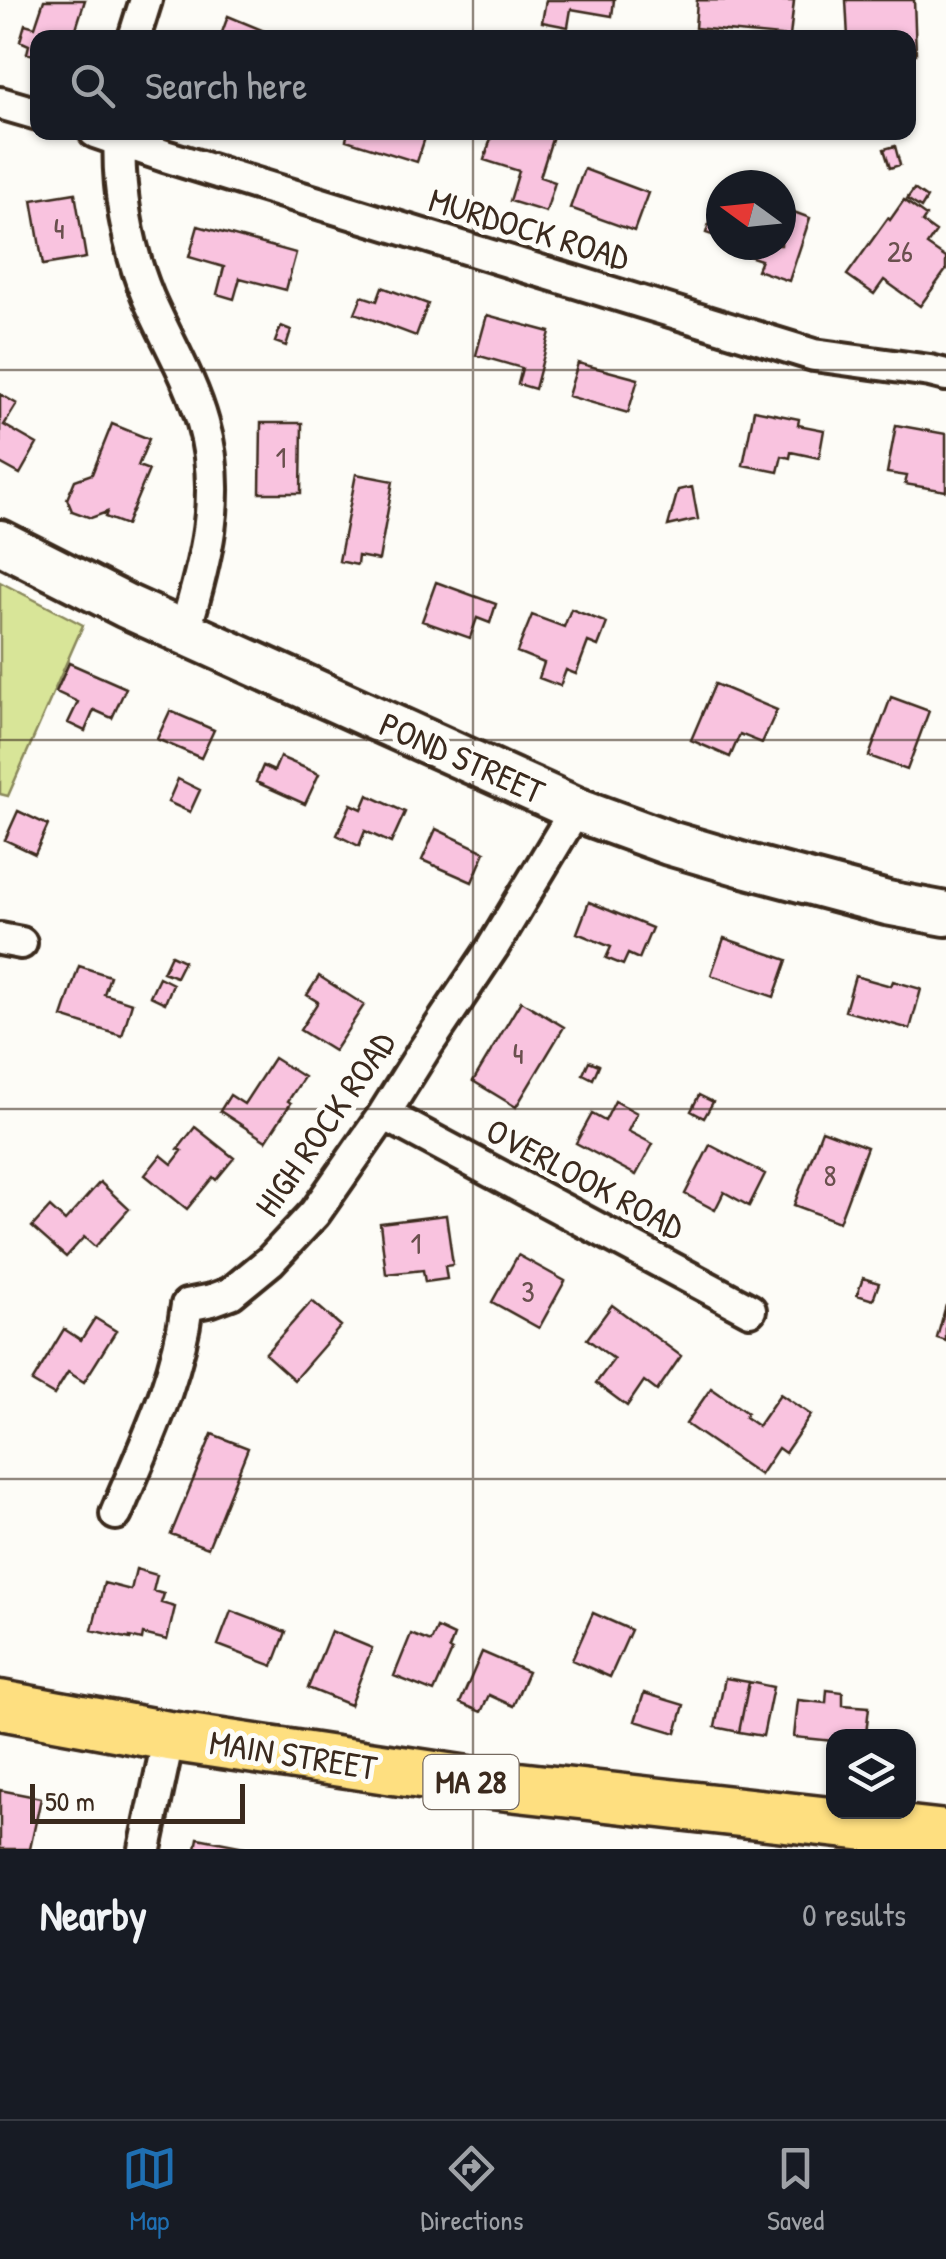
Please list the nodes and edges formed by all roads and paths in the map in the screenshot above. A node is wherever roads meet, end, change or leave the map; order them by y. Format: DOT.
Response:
graph roads {
  1 [pos="146,0"];
  2 [pos="137,30"];
  3 [pos="0,103"];
  4 [pos="30,112"];
  5 [pos="113,140"];
  6 [pos="125,140"];
  7 [pos="946,375"];
  8 [pos="0,542"];
  9 [pos="184,632"];
  10 [pos="576,809"];
  11 [pos="946,914"];
  12 [pos="384,1114"];
  13 [pos="750,1310"];
  14 [pos="116,1514"];
  15 [pos="0,1705"];
  16 [pos="169,1736"];
  17 [pos="942,1840"];
  18 [pos="145,1849"];
  1 -- 2 [label="street"];
  3 -- 4 [label="street"];
  5 -- 9 [label="street"];
  6 -- 7 [label="street, MURDOCK ROAD"];
  8 -- 9 [label="street, POND STREET"];
  9 -- 10 [label="street, POND STREET"];
  10 -- 11 [label="street, POND STREET"];
  10 -- 12 [label="street, HIGH ROCK ROAD"];
  12 -- 13 [label="street, OVERLOOK ROAD"];
  12 -- 14 [label="street, HIGH ROCK ROAD"];
  15 -- 16 [label="main road, MAIN STREET / MA 28"];
  16 -- 17 [label="main road, MAIN STREET / MA 28"];
  16 -- 18 [label="street"];
}
